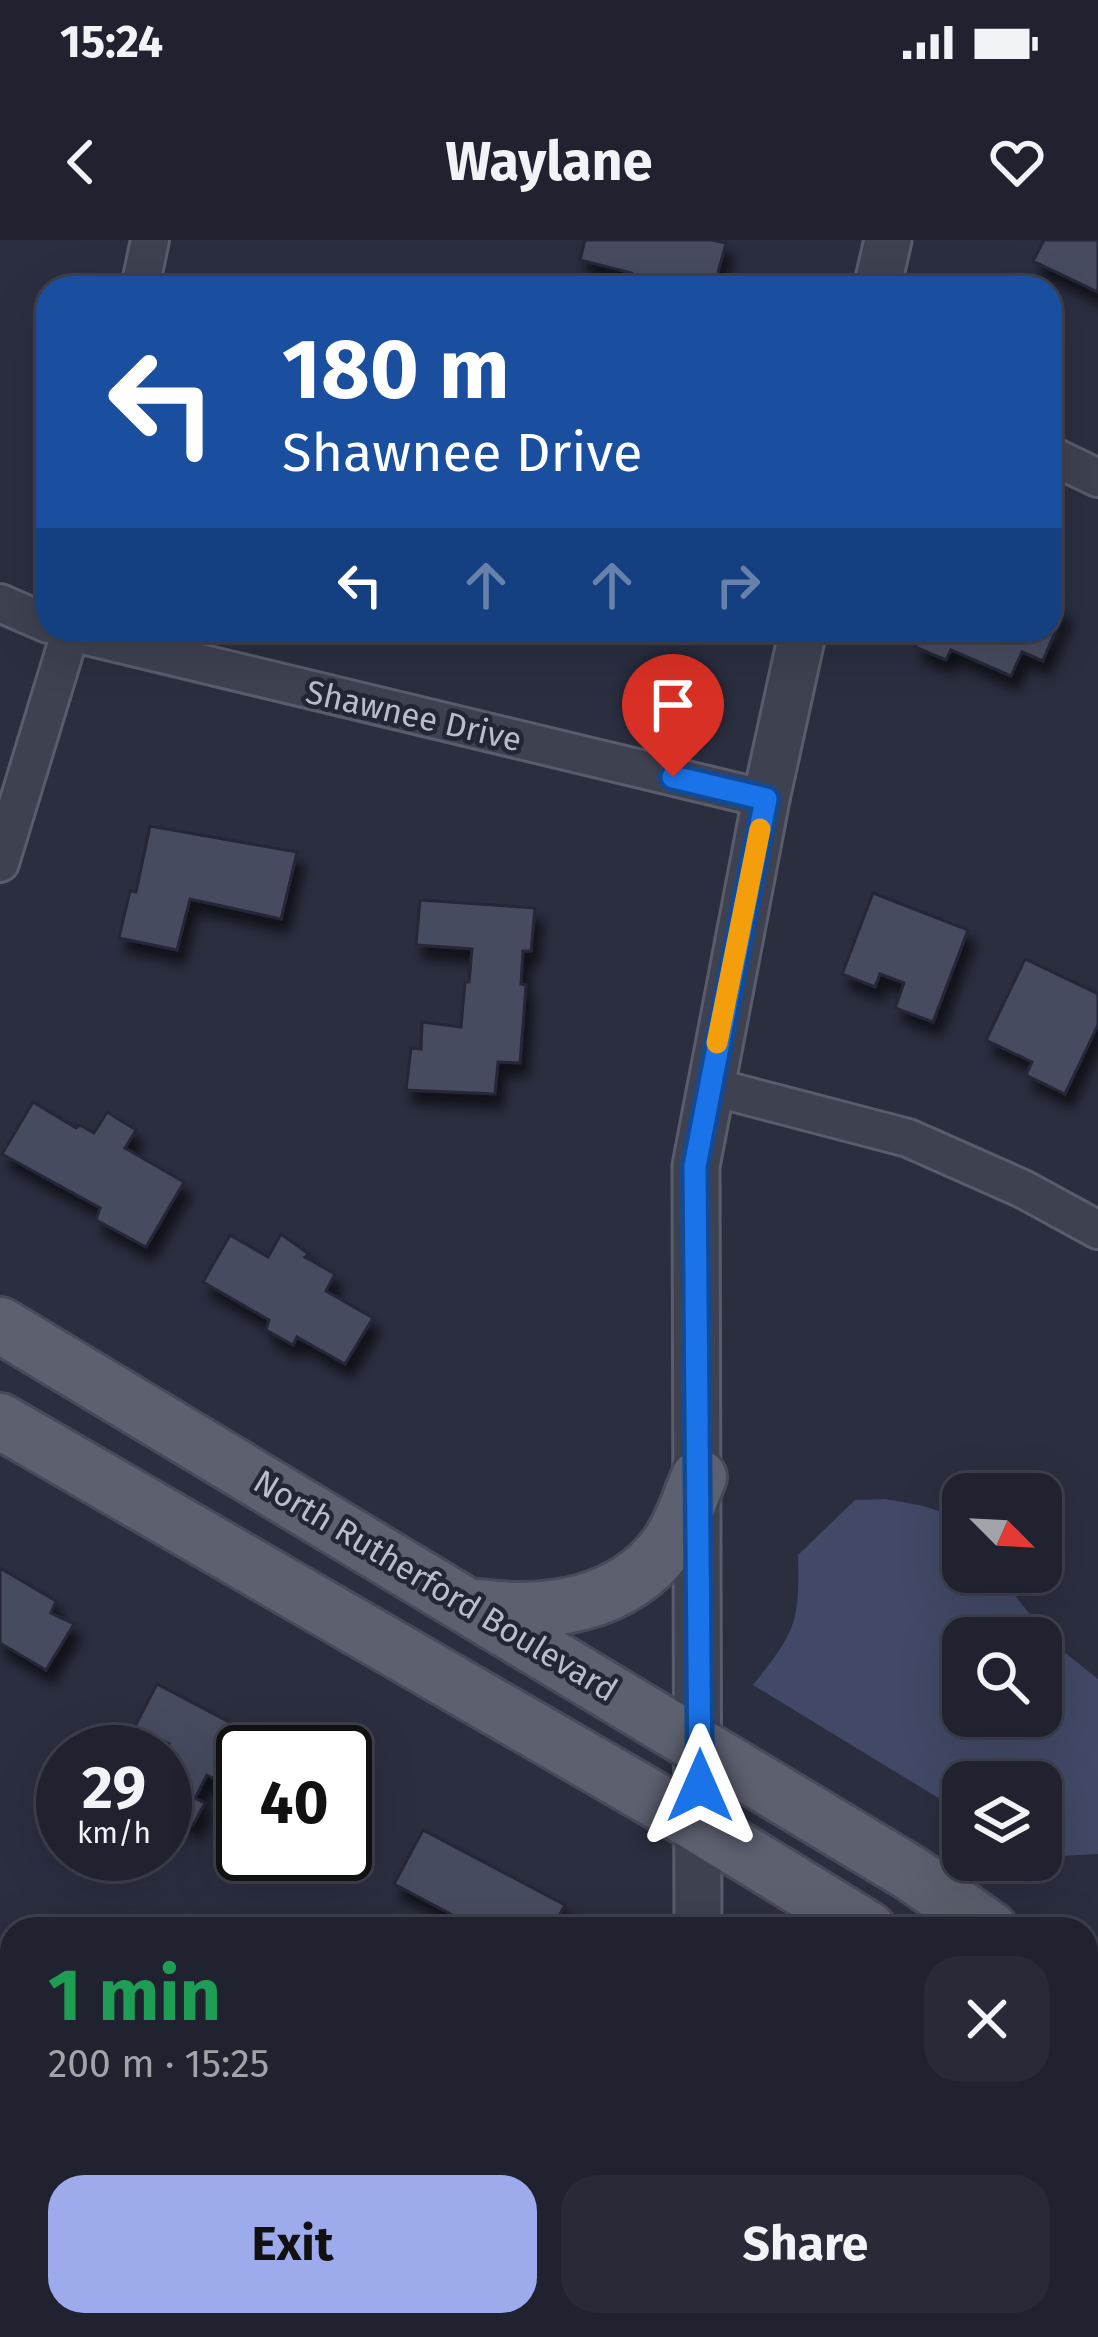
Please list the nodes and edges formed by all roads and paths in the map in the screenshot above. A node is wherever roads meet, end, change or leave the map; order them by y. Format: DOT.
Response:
graph roads {
  1 [pos="150,240"];
  2 [pos="888,240"];
  3 [pos="142,276"];
  4 [pos="880,276"];
  5 [pos="1062,461"];
  6 [pos="1098,478"];
  7 [pos="0,603"];
  8 [pos="36,618"];
  9 [pos="60,642"];
  10 [pos="117,642"];
  11 [pos="799,642"];
  12 [pos="766,799"];
  13 [pos="0,863"];
  14 [pos="709,1086"];
  15 [pos="1098,1230"];
  16 [pos="0,1324"];
  17 [pos="0,1421"];
  18 [pos="699,1477"];
  19 [pos="471,1606"];
  20 [pos="700,1745"];
  21 [pos="700,1826"];
  22 [pos="698,1917"];
  23 [pos="848,1917"];
  24 [pos="973,1917"];
  1 -- 3 [label="street"];
  2 -- 4 [label="street"];
  5 -- 6 [label="street"];
  7 -- 8 [label="street, Shawnee Drive"];
  9 -- 13 [label="street"];
  10 -- 12 [label="street, Shawnee Drive"];
  11 -- 12 [label="street"];
  12 -- 14 [label="street"];
  14 -- 15 [label="street"];
  14 -- 18 [label="street"];
  16 -- 19 [label="main road, North Rutherford Boulevard"];
  17 -- 21 [label="main road"];
  18 -- 19 [label="main road"];
  18 -- 20 [label="street"];
  19 -- 20 [label="main road, North Rutherford Boulevard"];
  20 -- 21 [label="street"];
  20 -- 24 [label="main road, North Rutherford Boulevard"];
  21 -- 22 [label="street"];
  21 -- 23 [label="main road"];
}
